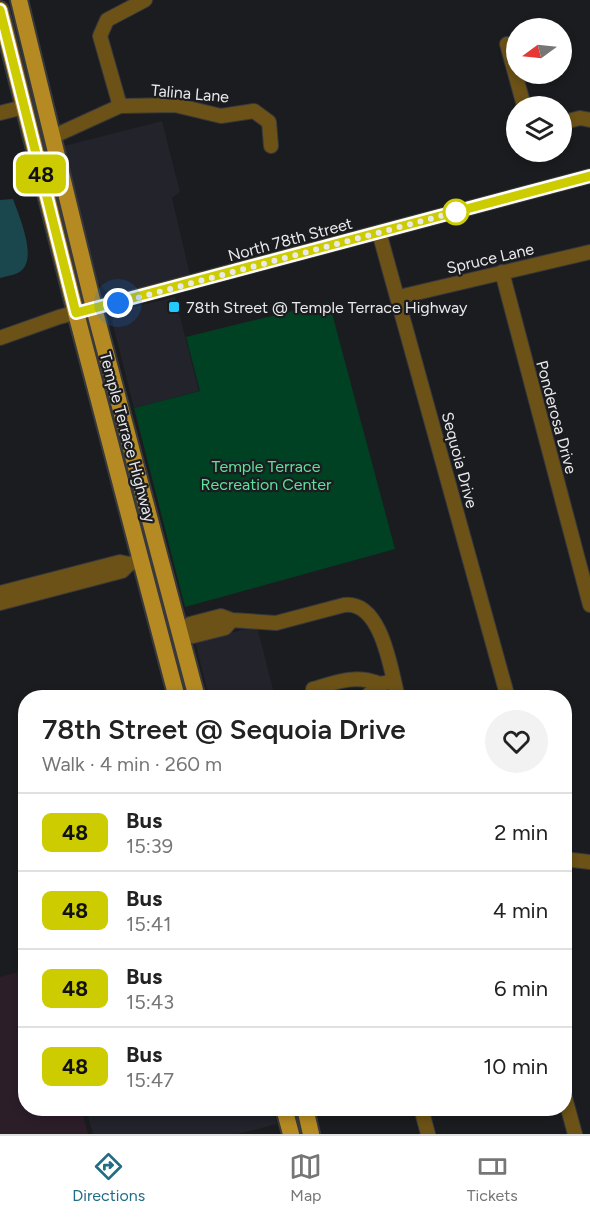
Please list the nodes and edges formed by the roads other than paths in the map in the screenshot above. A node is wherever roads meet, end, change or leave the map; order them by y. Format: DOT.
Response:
graph roads {
  1 [pos="19,0"];
  2 [pos="145,0"];
  3 [pos="0,10"];
  4 [pos="43,102"];
  5 [pos="120,106"];
  6 [pos="24,107"];
  7 [pos="0,113"];
  8 [pos="572,120"];
  9 [pos="590,120"];
  10 [pos="52,137"];
  11 [pos="271,146"];
  12 [pos="590,177"];
  13 [pos="379,232"];
  14 [pos="590,252"];
  15 [pos="502,272"];
  16 [pos="399,297"];
  17 [pos="94,308"];
  18 [pos="76,313"];
  19 [pos="0,338"];
  20 [pos="135,562"];
  21 [pos="24,592"];
  22 [pos="0,593"];
  23 [pos="0,603"];
  24 [pos="590,605"];
  25 [pos="184,634"];
  26 [pos="387,682"];
  27 [pos="175,690"];
  28 [pos="195,690"];
  29 [pos="313,690"];
  30 [pos="376,690"];
  31 [pos="392,690"];
  32 [pos="506,690"];
  33 [pos="572,861"];
  34 [pos="590,862"];
  35 [pos="286,1116"];
  36 [pos="307,1116"];
  37 [pos="423,1116"];
  38 [pos="570,1116"];
  39 [pos="291,1134"];
  40 [pos="311,1134"];
  41 [pos="428,1134"];
  42 [pos="575,1134"];
  1 -- 4 [label="main road, Temple Terrace Highway"];
  2 -- 5 [label="street"];
  3 -- 6 [label="main road, Temple Terrace Highway"];
  4 -- 6 [label="main road"];
  4 -- 10 [label="main road, Temple Terrace Highway"];
  5 -- 10 [label="street, Talina Lane"];
  5 -- 11 [label="street, Talina Lane"];
  6 -- 7 [label="street"];
  6 -- 18 [label="main road, Temple Terrace Highway"];
  8 -- 9 [label="street"];
  10 -- 17 [label="main road, Temple Terrace Highway"];
  12 -- 13 [label="street, North 78th Street"];
  13 -- 16 [label="street, Sequoia Drive"];
  13 -- 17 [label="street, North 78th Street"];
  14 -- 15 [label="street, Spruce Lane"];
  15 -- 16 [label="street, Spruce Lane"];
  15 -- 24 [label="street, Ponderosa Drive"];
  16 -- 32 [label="street, Sequoia Drive"];
  17 -- 18 [label="street, North 78th Street"];
  17 -- 25 [label="main road, Temple Terrace Highway"];
  18 -- 19 [label="street, North 78th Street"];
  18 -- 20 [label="main road, Temple Terrace Highway"];
  20 -- 21 [label="street"];
  20 -- 25 [label="main road"];
  20 -- 27 [label="main road, Temple Terrace Highway"];
  21 -- 22 [label="street"];
  21 -- 23 [label="street"];
  25 -- 26 [label="street"];
  25 -- 28 [label="main road, Temple Terrace Highway"];
  26 -- 29 [label="street"];
  26 -- 30 [label="street"];
  26 -- 31 [label="street"];
  33 -- 34 [label="street"];
  35 -- 39 [label="main road"];
  36 -- 40 [label="main road"];
  37 -- 41 [label="street"];
  38 -- 42 [label="street"];
}
